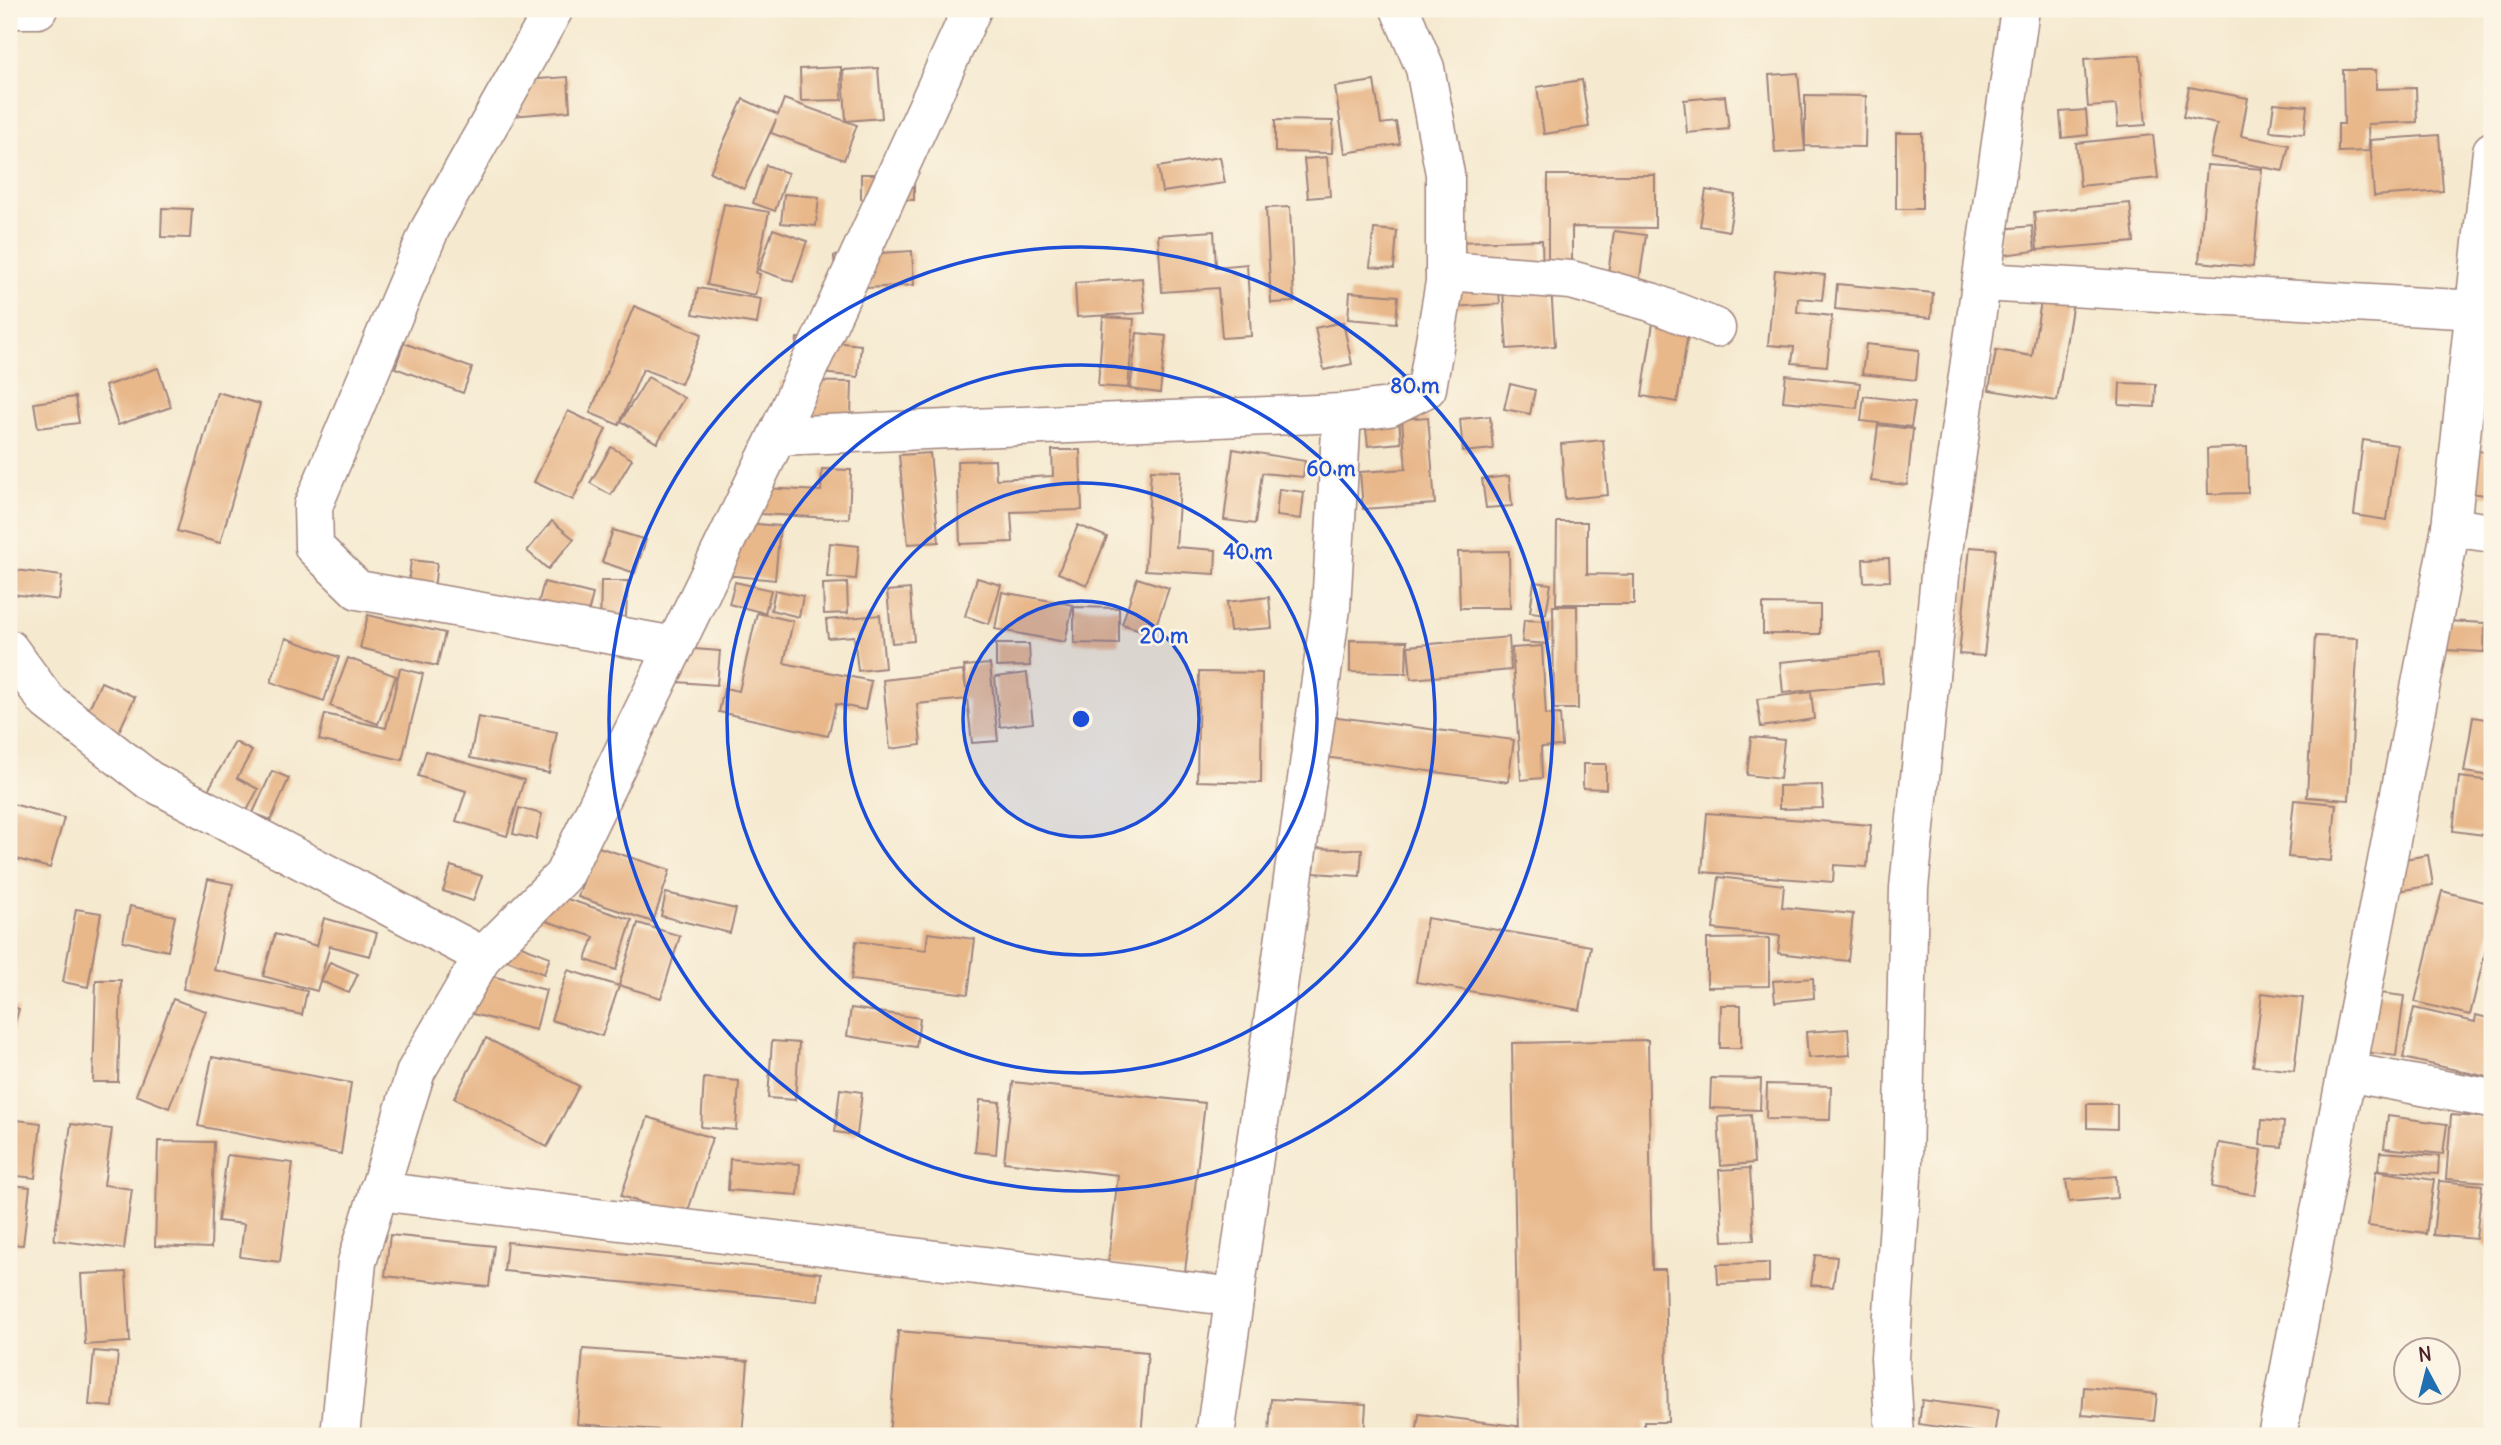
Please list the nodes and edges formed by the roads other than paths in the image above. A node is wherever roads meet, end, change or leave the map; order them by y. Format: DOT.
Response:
graph roads {
  1 [pos="9,9"];
  2 [pos="38,9"];
  3 [pos="554,9"];
  4 [pos="972,9"];
  5 [pos="1400,9"];
  6 [pos="2020,9"];
  7 [pos="2492,151"];
  8 [pos="1445,271"];
  9 [pos="1982,282"];
  10 [pos="2477,310"];
  11 [pos="1716,328"];
  12 [pos="1342,413"];
  13 [pos="777,436"];
  14 [pos="2451,527"];
  15 [pos="2492,533"];
  16 [pos="676,646"];
  17 [pos="9,652"];
  18 [pos="483,956"];
  19 [pos="2347,1072"];
  20 [pos="2492,1100"];
  21 [pos="377,1191"];
  22 [pos="1235,1297"];
  23 [pos="340,1436"];
  24 [pos="1216,1436"];
  25 [pos="1895,1436"];
  26 [pos="2277,1436"];
  1 -- 2 [label="street"];
  3 -- 16 [label="street"];
  4 -- 13 [label="street"];
  5 -- 8 [label="street"];
  6 -- 9 [label="street"];
  7 -- 10 [label="street"];
  8 -- 11 [label="street"];
  8 -- 12 [label="street"];
  9 -- 10 [label="street"];
  9 -- 25 [label="street"];
  10 -- 14 [label="street"];
  12 -- 13 [label="street"];
  12 -- 22 [label="street"];
  13 -- 16 [label="street"];
  14 -- 15 [label="street"];
  14 -- 19 [label="street"];
  16 -- 18 [label="street"];
  17 -- 18 [label="street"];
  18 -- 21 [label="street"];
  19 -- 20 [label="street"];
  19 -- 26 [label="street"];
  21 -- 22 [label="street"];
  21 -- 23 [label="street"];
  22 -- 24 [label="street"];
}
